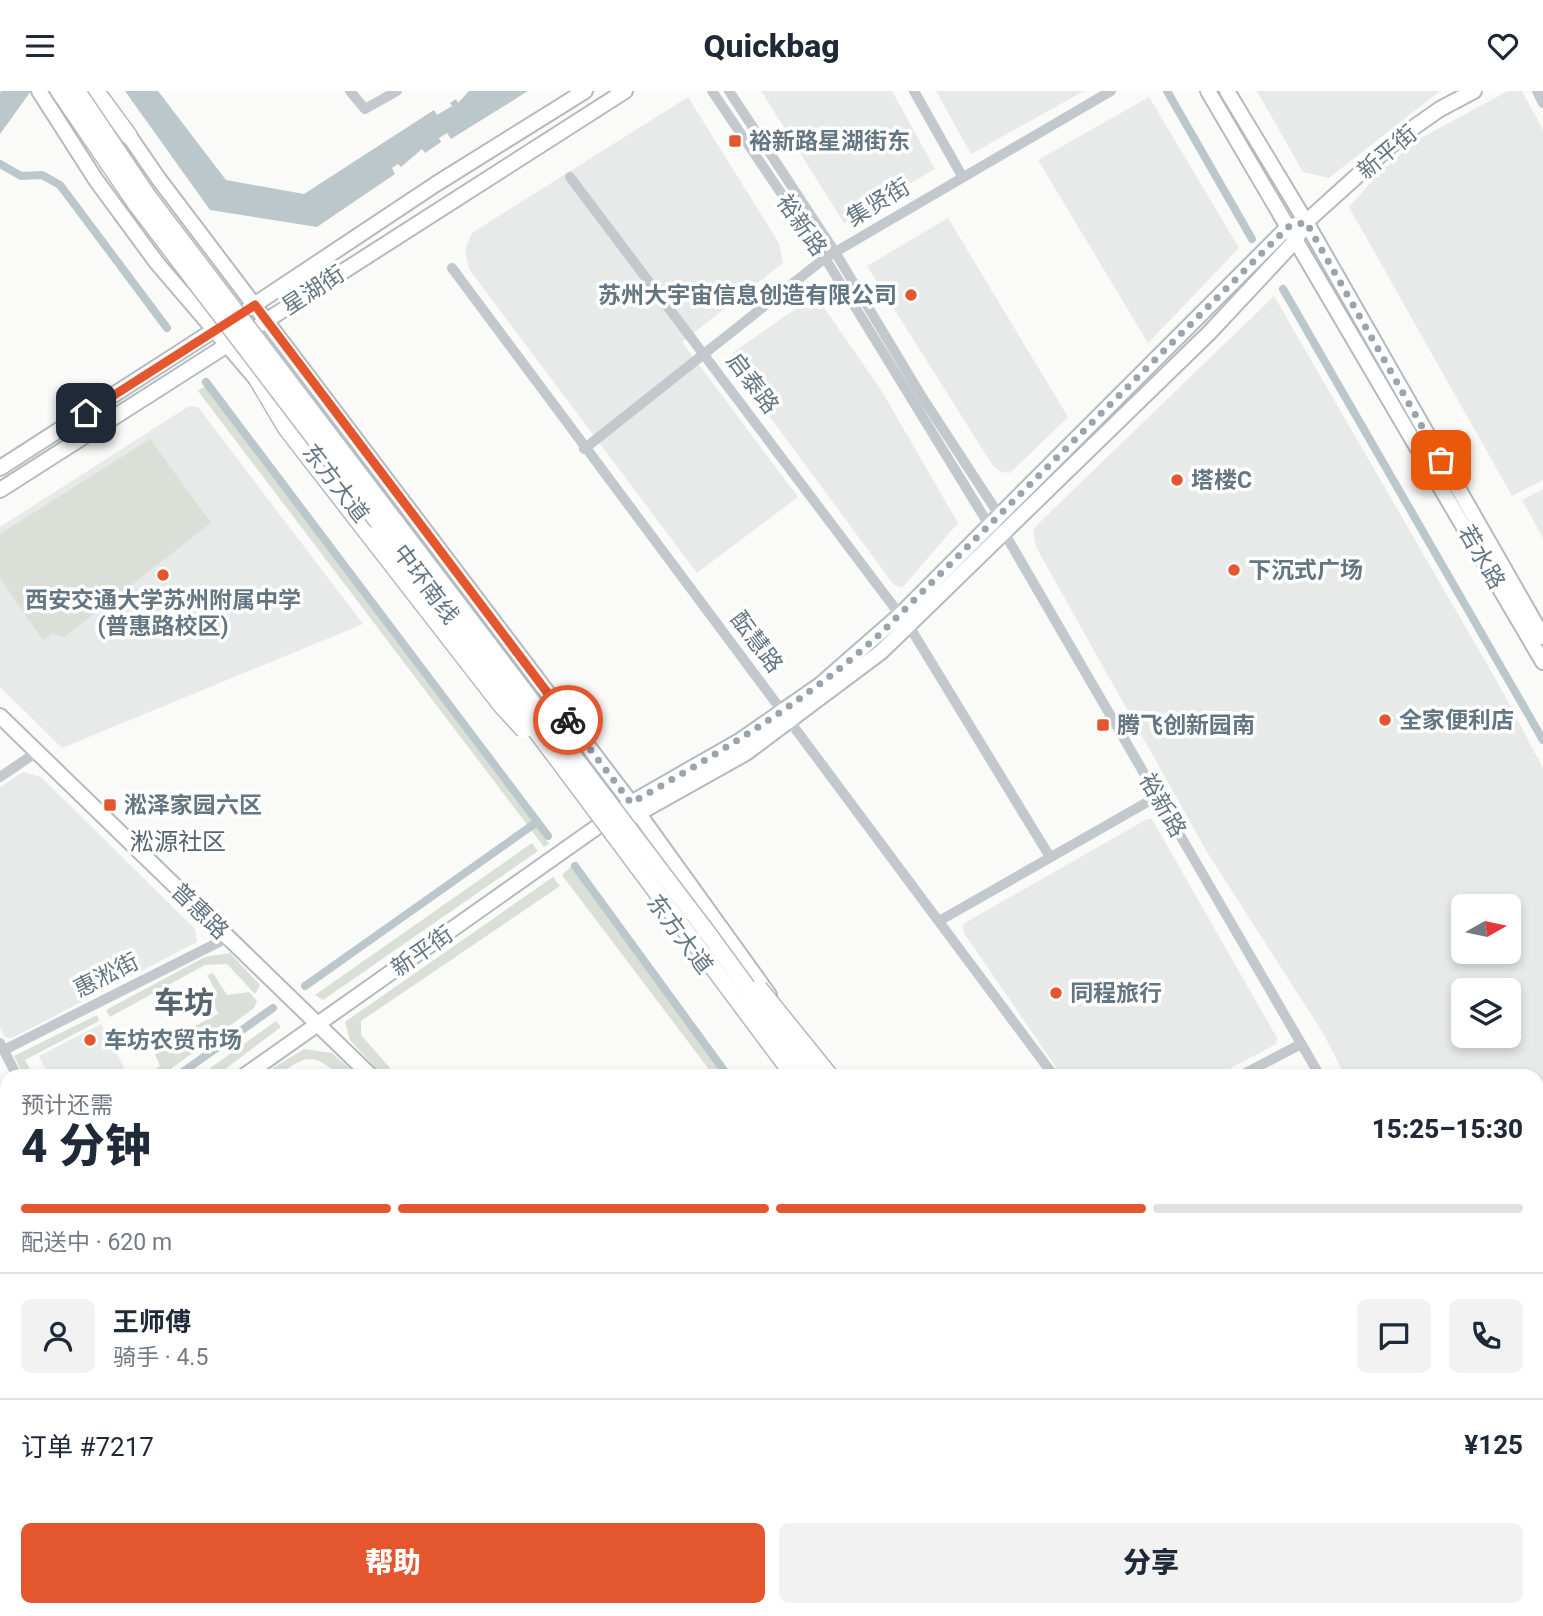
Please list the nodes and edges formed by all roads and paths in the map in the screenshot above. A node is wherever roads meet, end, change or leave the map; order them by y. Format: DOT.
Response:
graph roads {
  1 [pos="39,91"];
  2 [pos="59,91"];
  3 [pos="77,91"];
  4 [pos="98,91"];
  5 [pos="351,91"];
  6 [pos="397,91"];
  7 [pos="585,91"];
  8 [pos="625,91"];
  9 [pos="712,91"];
  10 [pos="729,91"];
  11 [pos="914,91"];
  12 [pos="1111,91"];
  13 [pos="1208,91"];
  14 [pos="1227,91"];
  15 [pos="1474,91"];
  16 [pos="1537,91"];
  17 [pos="1543,103"];
  18 [pos="129,136"];
  19 [pos="962,176"];
  20 [pos="570,177"];
  21 [pos="1306,222"];
  22 [pos="1288,227"];
  23 [pos="1295,241"];
  24 [pos="835,252"];
  25 [pos="825,258"];
  26 [pos="452,268"];
  27 [pos="255,305"];
  28 [pos="267,320"];
  29 [pos="213,331"];
  30 [pos="228,345"];
  31 [pos="704,354"];
  32 [pos="257,379"];
  33 [pos="584,449"];
  34 [pos="0,468"];
  35 [pos="0,490"];
  36 [pos="994,520"];
  37 [pos="1005,534"];
  38 [pos="905,620"];
  39 [pos="1543,637"];
  40 [pos="1543,662"];
  41 [pos="0,716"];
  42 [pos="787,716"];
  43 [pos="37,752"];
  44 [pos="0,777"];
  45 [pos="575,784"];
  46 [pos="1158,796"];
  47 [pos="635,809"];
  48 [pos="601,826"];
  49 [pos="1050,857"];
  50 [pos="939,921"];
  51 [pos="707,932"];
  52 [pos="227,938"];
  53 [pos="316,1025"];
  54 [pos="1301,1044"];
  55 [pos="2,1047"];
  56 [pos="13,1069"];
  57 [pos="254,1069"];
  58 [pos="363,1069"];
  59 [pos="781,1069"];
  60 [pos="789,1069"];
  61 [pos="807,1069"];
  62 [pos="823,1069"];
  63 [pos="823,1069"];
  64 [pos="1049,1069"];
  65 [pos="1253,1069"];
  66 [pos="1316,1069"];
  1 -- 29 [label="main road, 东方大道"];
  2 -- 45 [label="highway, 中环南线, bridge"];
  3 -- 51 [label="highway, 中环南线, bridge"];
  4 -- 18 [label="highway"];
  5 -- 6 [label="street"];
  7 -- 27 [label="main road, 星湖街"];
  8 -- 28 [label="main road, 星湖街"];
  9 -- 25 [label="street, 裕新路"];
  10 -- 24 [label="street, 裕新路"];
  11 -- 19 [label="street"];
  12 -- 19 [label="street, 集贤街"];
  13 -- 22 [label="main road, 若水路"];
  14 -- 21 [label="main road, 若水路"];
  15 -- 21 [label="main road, 新平街"];
  16 -- 17 [label="street"];
  18 -- 27 [label="main road, 东方大道"];
  19 -- 24 [label="street, 集贤街"];
  20 -- 31 [label="street, 启泰路"];
  21 -- 22 [label="main road, 新平街"];
  21 -- 23 [label="main road, 新平街"];
  21 -- 39 [label="main road, 若水路"];
  22 -- 23 [label="main road, 若水路"];
  22 -- 36 [label="main road, 新平街"];
  23 -- 37 [label="main road, 新平街"];
  23 -- 40 [label="main road, 若水路"];
  24 -- 25 [label="street, 集贤街"];
  24 -- 36 [label="street, 裕新路"];
  25 -- 31 [label="street, 集贤街"];
  25 -- 36 [label="street, 裕新路"];
  26 -- 33 [label="street, 酝慧路"];
  27 -- 28 [label="main road, 东方大道"];
  27 -- 29 [label="main road, 星湖街"];
  28 -- 30 [label="main road, 星湖街"];
  28 -- 47 [label="main road, 东方大道"];
  29 -- 30 [label="main road, 东方大道"];
  29 -- 34 [label="main road, 星湖街"];
  30 -- 32 [label="main road, 东方大道"];
  30 -- 35 [label="main road, 星湖街"];
  31 -- 33 [label="street, 集贤街"];
  31 -- 38 [label="street, 启泰路"];
  32 -- 45 [label="highway, bridge"];
  32 -- 48 [label="main road, 东方大道"];
  33 -- 42 [label="street, 酝慧路"];
  36 -- 37 [label="main road, 裕新路"];
  36 -- 38 [label="main road, 新平街"];
  37 -- 38 [label="main road, 新平街"];
  37 -- 46 [label="street, 裕新路"];
  38 -- 42 [label="main road, 新平街"];
  38 -- 49 [label="street, 启泰路"];
  41 -- 43 [label="main road, 普惠路"];
  42 -- 47 [label="main road, 新平街"];
  42 -- 50 [label="street, 酝慧路"];
  43 -- 44 [label="street"];
  43 -- 52 [label="main road, 普惠路"];
  45 -- 60 [label="highway, 中环南线, bridge"];
  46 -- 49 [label="street"];
  46 -- 54 [label="street, 裕新路"];
  47 -- 48 [label="main road, 新平街"];
  47 -- 63 [label="main road, 东方大道"];
  48 -- 53 [label="main road, 新平街"];
  48 -- 59 [label="main road, 东方大道"];
  49 -- 50 [label="street"];
  50 -- 64 [label="street, 酝慧路"];
  51 -- 61 [label="highway, 中环南线, bridge"];
  51 -- 62 [label="highway, bridge"];
  52 -- 53 [label="main road, 普惠路"];
  52 -- 55 [label="street, 惠淞街"];
  53 -- 57 [label="main road, 新平街"];
  53 -- 58 [label="main road, 普惠路"];
  54 -- 65 [label="street"];
  54 -- 66 [label="street, 裕新路"];
  55 -- 56 [label="street"];
}
